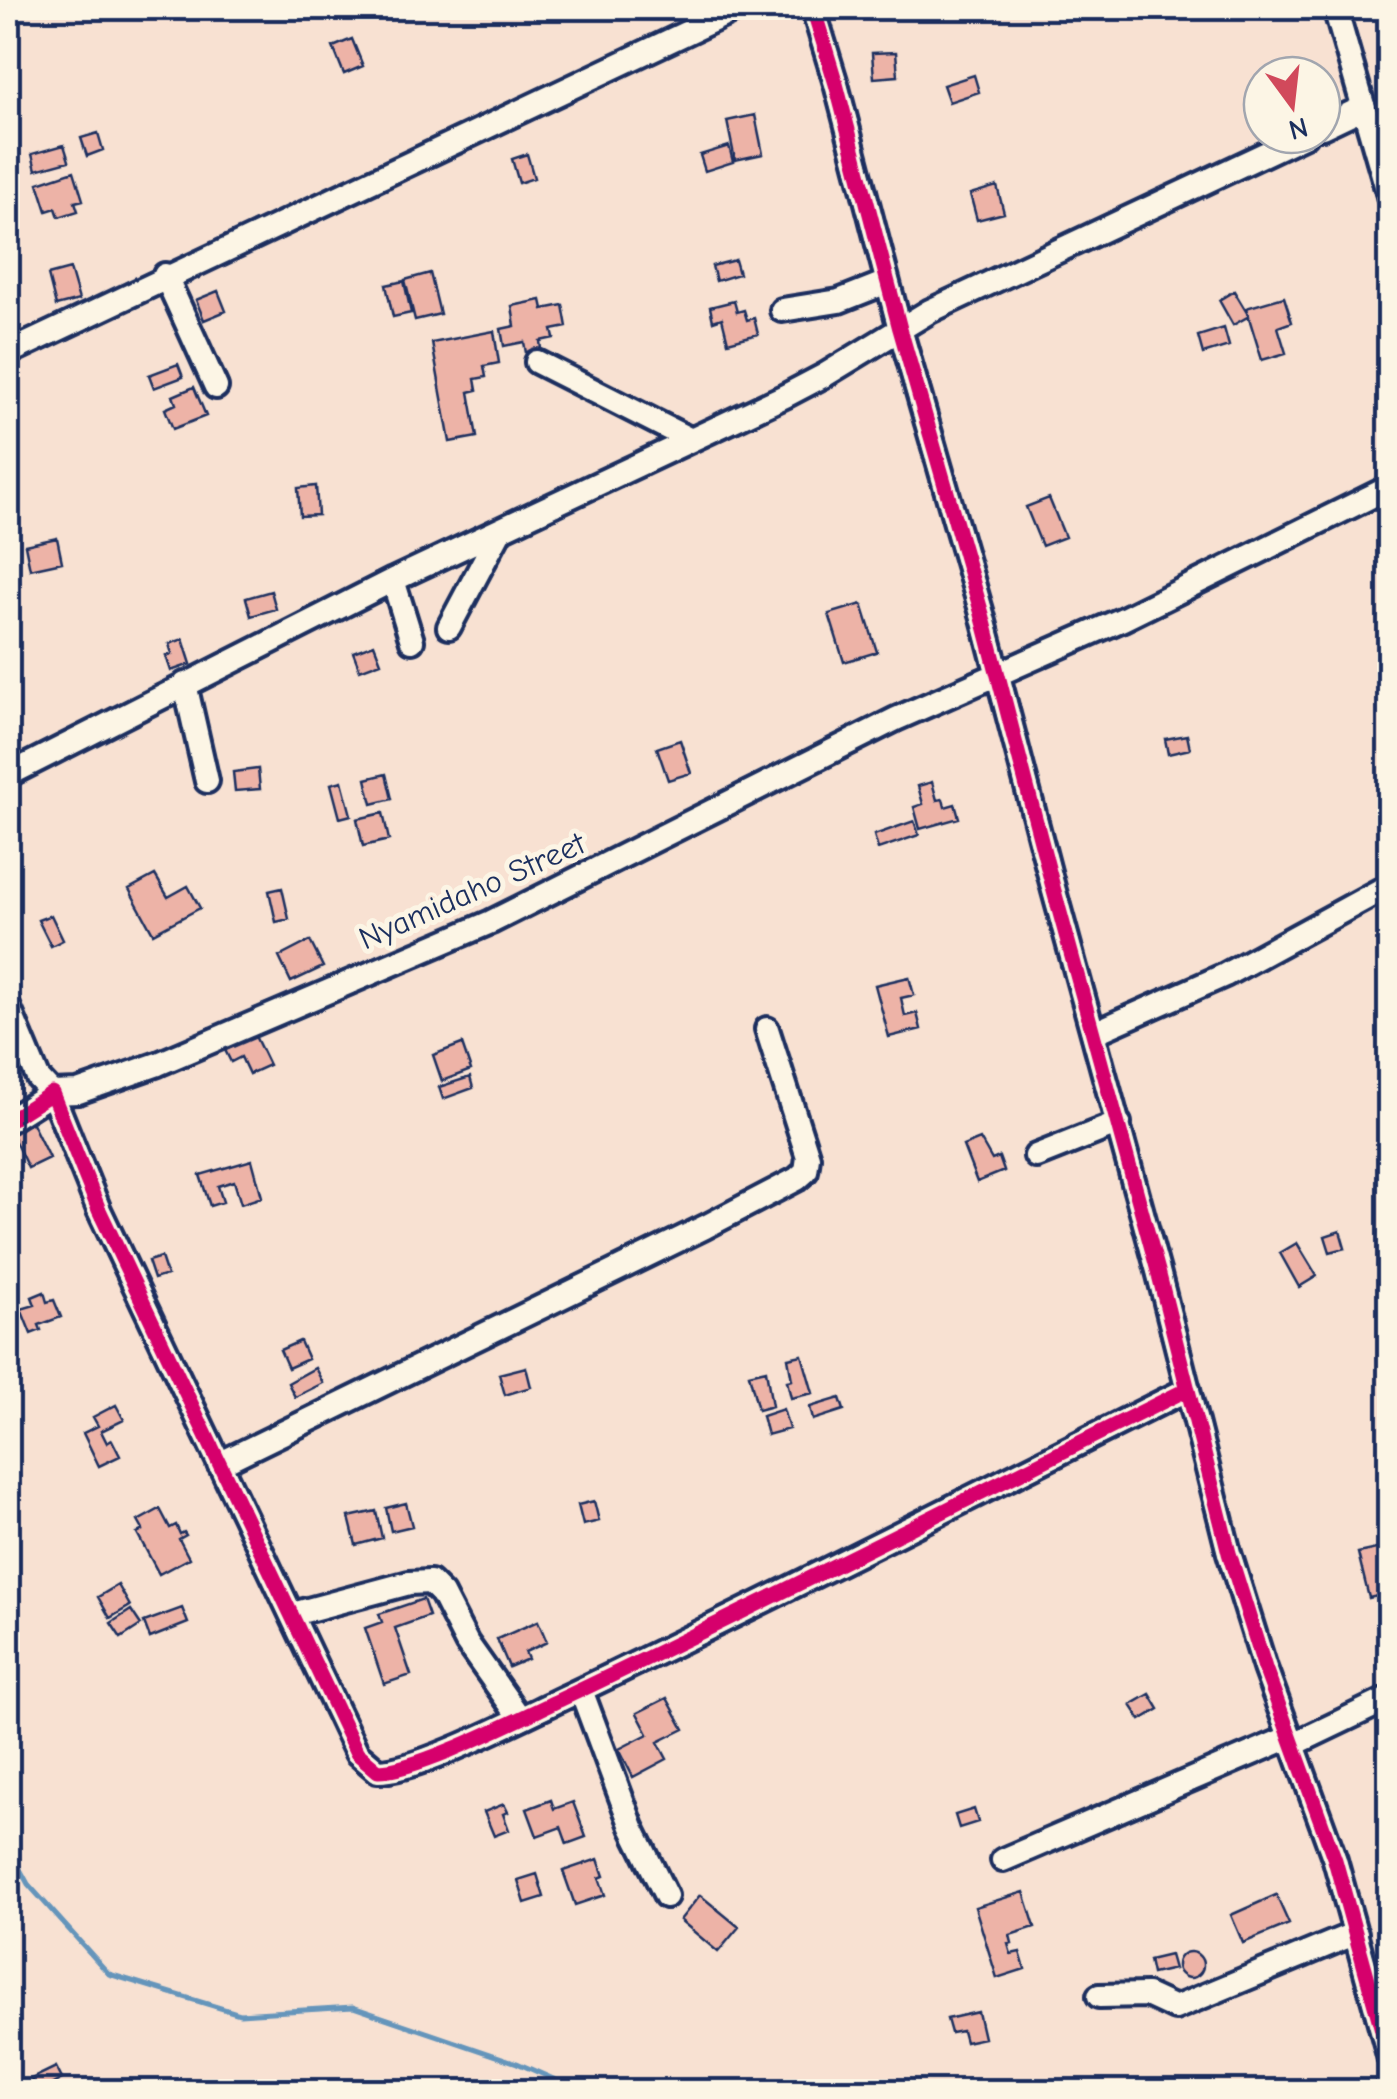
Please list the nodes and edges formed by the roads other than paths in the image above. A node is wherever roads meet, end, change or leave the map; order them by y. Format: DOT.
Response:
graph roads {
  1 [pos="739,8"];
  2 [pos="813,8"];
  3 [pos="1338,10"];
  4 [pos="1364,107"];
  5 [pos="1342,117"];
  6 [pos="1262,155"];
  7 [pos="1390,199"];
  8 [pos="166,275"];
  9 [pos="888,282"];
  10 [pos="782,310"];
  11 [pos="900,329"];
  12 [pos="8,352"];
  13 [pos="537,362"];
  14 [pos="216,387"];
  15 [pos="689,439"];
  16 [pos="1390,487"];
  17 [pos="500,531"];
  18 [pos="393,580"];
  19 [pos="449,627"];
  20 [pos="412,642"];
  21 [pos="998,675"];
  22 [pos="185,684"];
  23 [pos="8,775"];
  24 [pos="207,781"];
  25 [pos="1390,885"];
  26 [pos="8,1006"];
  27 [pos="768,1029"];
  28 [pos="1094,1034"];
  29 [pos="52,1093"];
  30 [pos="8,1120"];
  31 [pos="1118,1124"];
  32 [pos="1036,1156"];
  33 [pos="1188,1389"];
  34 [pos="218,1464"];
  35 [pos="293,1614"];
  36 [pos="581,1690"];
  37 [pos="1390,1698"];
  38 [pos="520,1718"];
  39 [pos="1291,1741"];
  40 [pos="1003,1860"];
  41 [pos="666,1896"];
  42 [pos="1356,1933"];
  43 [pos="1099,1996"];
  44 [pos="1390,2059"];
  1 -- 8 [label="street"];
  2 -- 9 [label="street"];
  3 -- 4 [label="street"];
  4 -- 5 [label="street"];
  4 -- 7 [label="street"];
  6 -- 11 [label="street"];
  8 -- 12 [label="street"];
  8 -- 14 [label="street"];
  9 -- 10 [label="street"];
  9 -- 11 [label="street"];
  11 -- 15 [label="street"];
  11 -- 21 [label="street"];
  13 -- 15 [label="street"];
  15 -- 17 [label="street"];
  16 -- 21 [label="street, Nyamidaho Street"];
  17 -- 18 [label="street"];
  17 -- 19 [label="street"];
  18 -- 20 [label="street"];
  18 -- 22 [label="street"];
  21 -- 28 [label="street"];
  21 -- 29 [label="street, Nyamidaho Street"];
  22 -- 23 [label="street"];
  22 -- 24 [label="street"];
  25 -- 28 [label="street"];
  26 -- 29 [label="street"];
  27 -- 34 [label="street"];
  28 -- 31 [label="street"];
  29 -- 30 [label="street"];
  29 -- 34 [label="street"];
  31 -- 32 [label="street"];
  31 -- 33 [label="street"];
  33 -- 36 [label="street"];
  33 -- 39 [label="street"];
  34 -- 35 [label="street"];
  35 -- 38 [label="street"];
  35 -- 38 [label="street"];
  36 -- 38 [label="street"];
  36 -- 41 [label="street"];
  37 -- 39 [label="street"];
  39 -- 40 [label="street"];
  39 -- 42 [label="street"];
  42 -- 43 [label="street"];
  42 -- 44 [label="street"];
}
